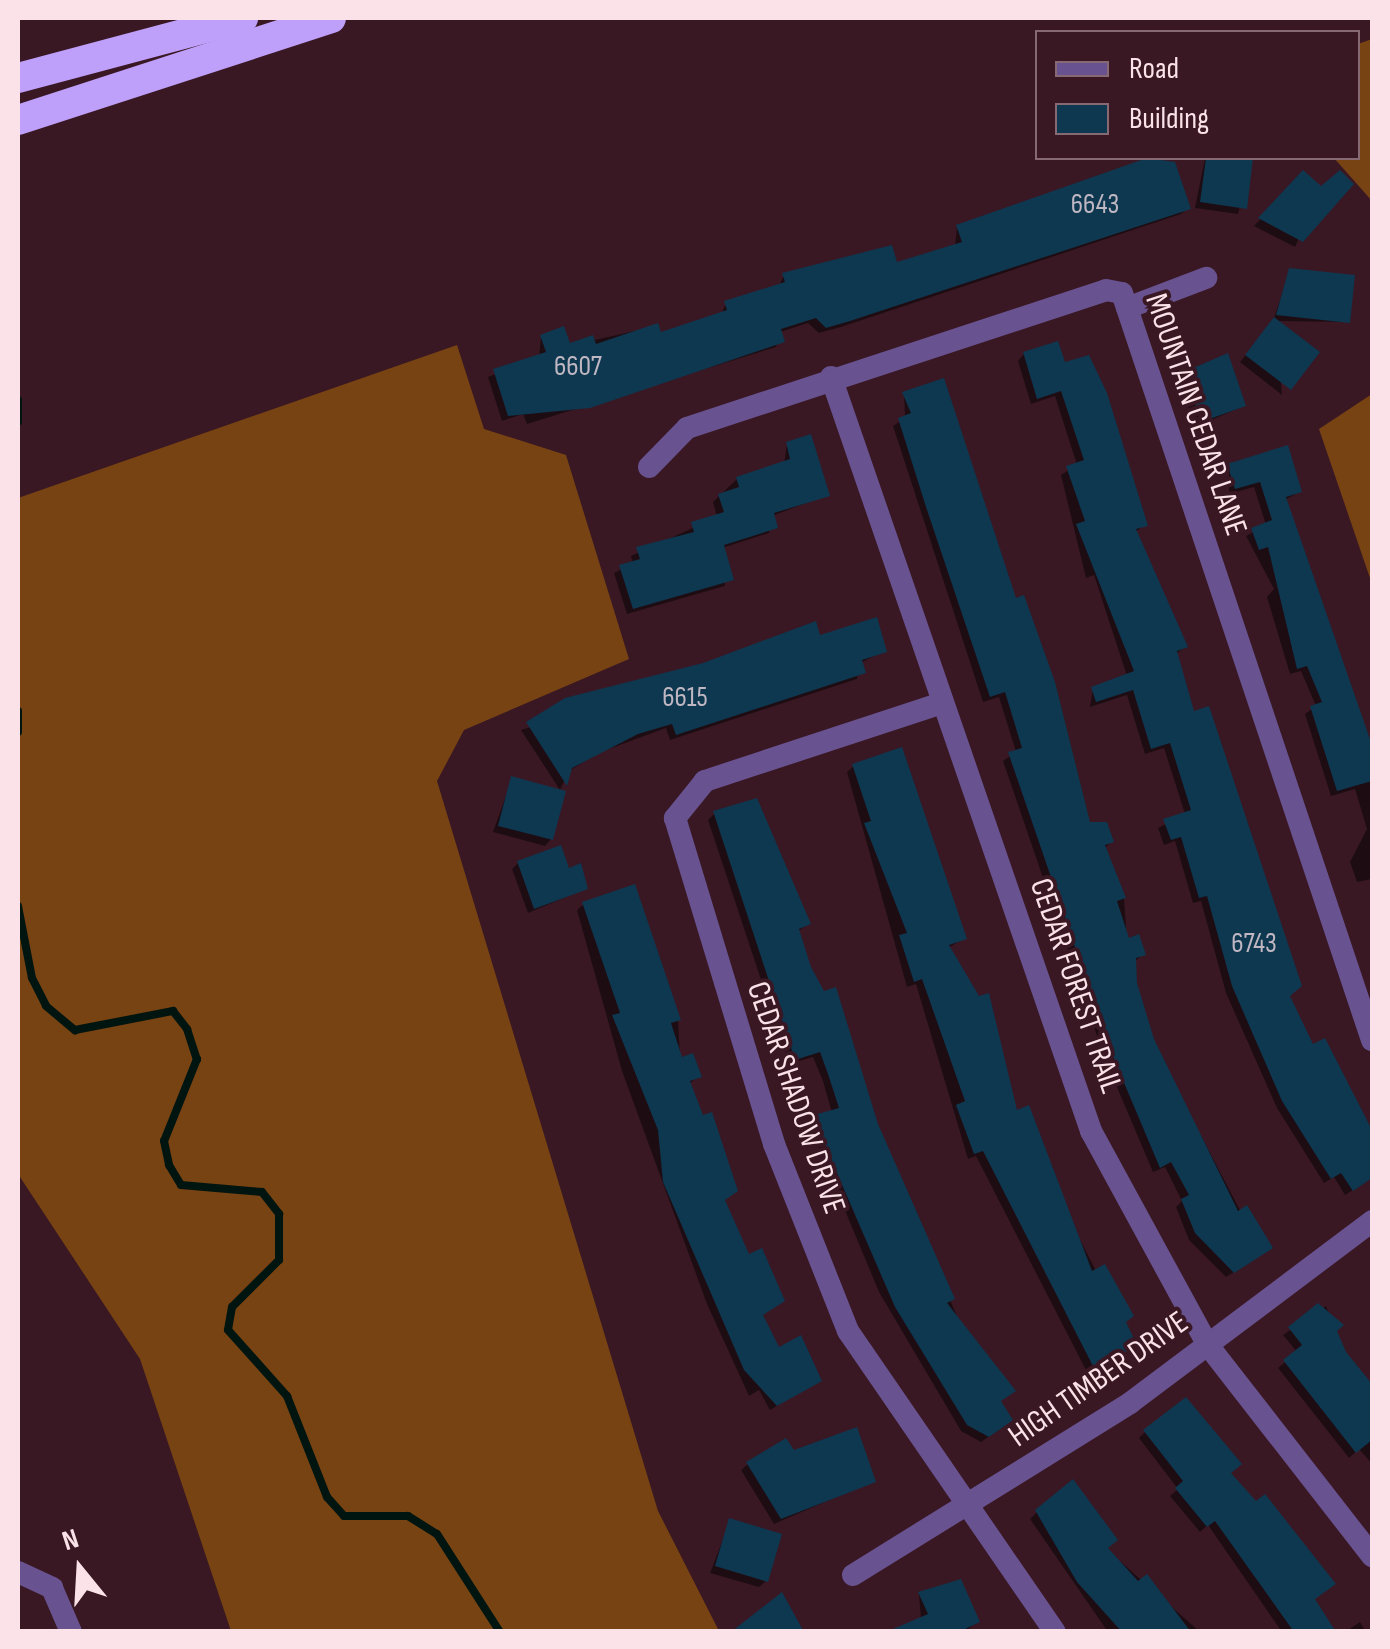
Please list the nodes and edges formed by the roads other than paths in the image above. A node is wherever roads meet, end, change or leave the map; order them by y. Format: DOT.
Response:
graph roads {
  1 [pos="243,18"];
  2 [pos="331,18"];
  3 [pos="18,78"];
  4 [pos="18,120"];
  5 [pos="1206,278"];
  6 [pos="1127,308"];
  7 [pos="832,378"];
  8 [pos="649,467"];
  9 [pos="942,702"];
  10 [pos="1372,1040"];
  11 [pos="1372,1221"];
  12 [pos="1207,1344"];
  13 [pos="966,1511"];
  14 [pos="1372,1556"];
  15 [pos="18,1572"];
  16 [pos="853,1576"];
  17 [pos="71,1632"];
  18 [pos="1056,1632"];
  1 -- 3 [label="highway"];
  2 -- 4 [label="highway"];
  5 -- 6 [label="street"];
  6 -- 7 [label="street, MOUNTAIN CEDAR LANE"];
  6 -- 10 [label="street, MOUNTAIN CEDAR LANE"];
  7 -- 8 [label="street, MOUNTAIN CEDAR LANE"];
  7 -- 9 [label="street, CEDAR FOREST TRAIL"];
  9 -- 12 [label="street, CEDAR FOREST TRAIL"];
  9 -- 13 [label="street, CEDAR SHADOW DRIVE"];
  11 -- 12 [label="street, HIGH TIMBER DRIVE"];
  12 -- 13 [label="street, HIGH TIMBER DRIVE"];
  12 -- 14 [label="street, CEDAR FOREST TRAIL"];
  13 -- 16 [label="street, HIGH TIMBER DRIVE"];
  13 -- 18 [label="street, CEDAR SHADOW DRIVE"];
  15 -- 17 [label="street"];
}
